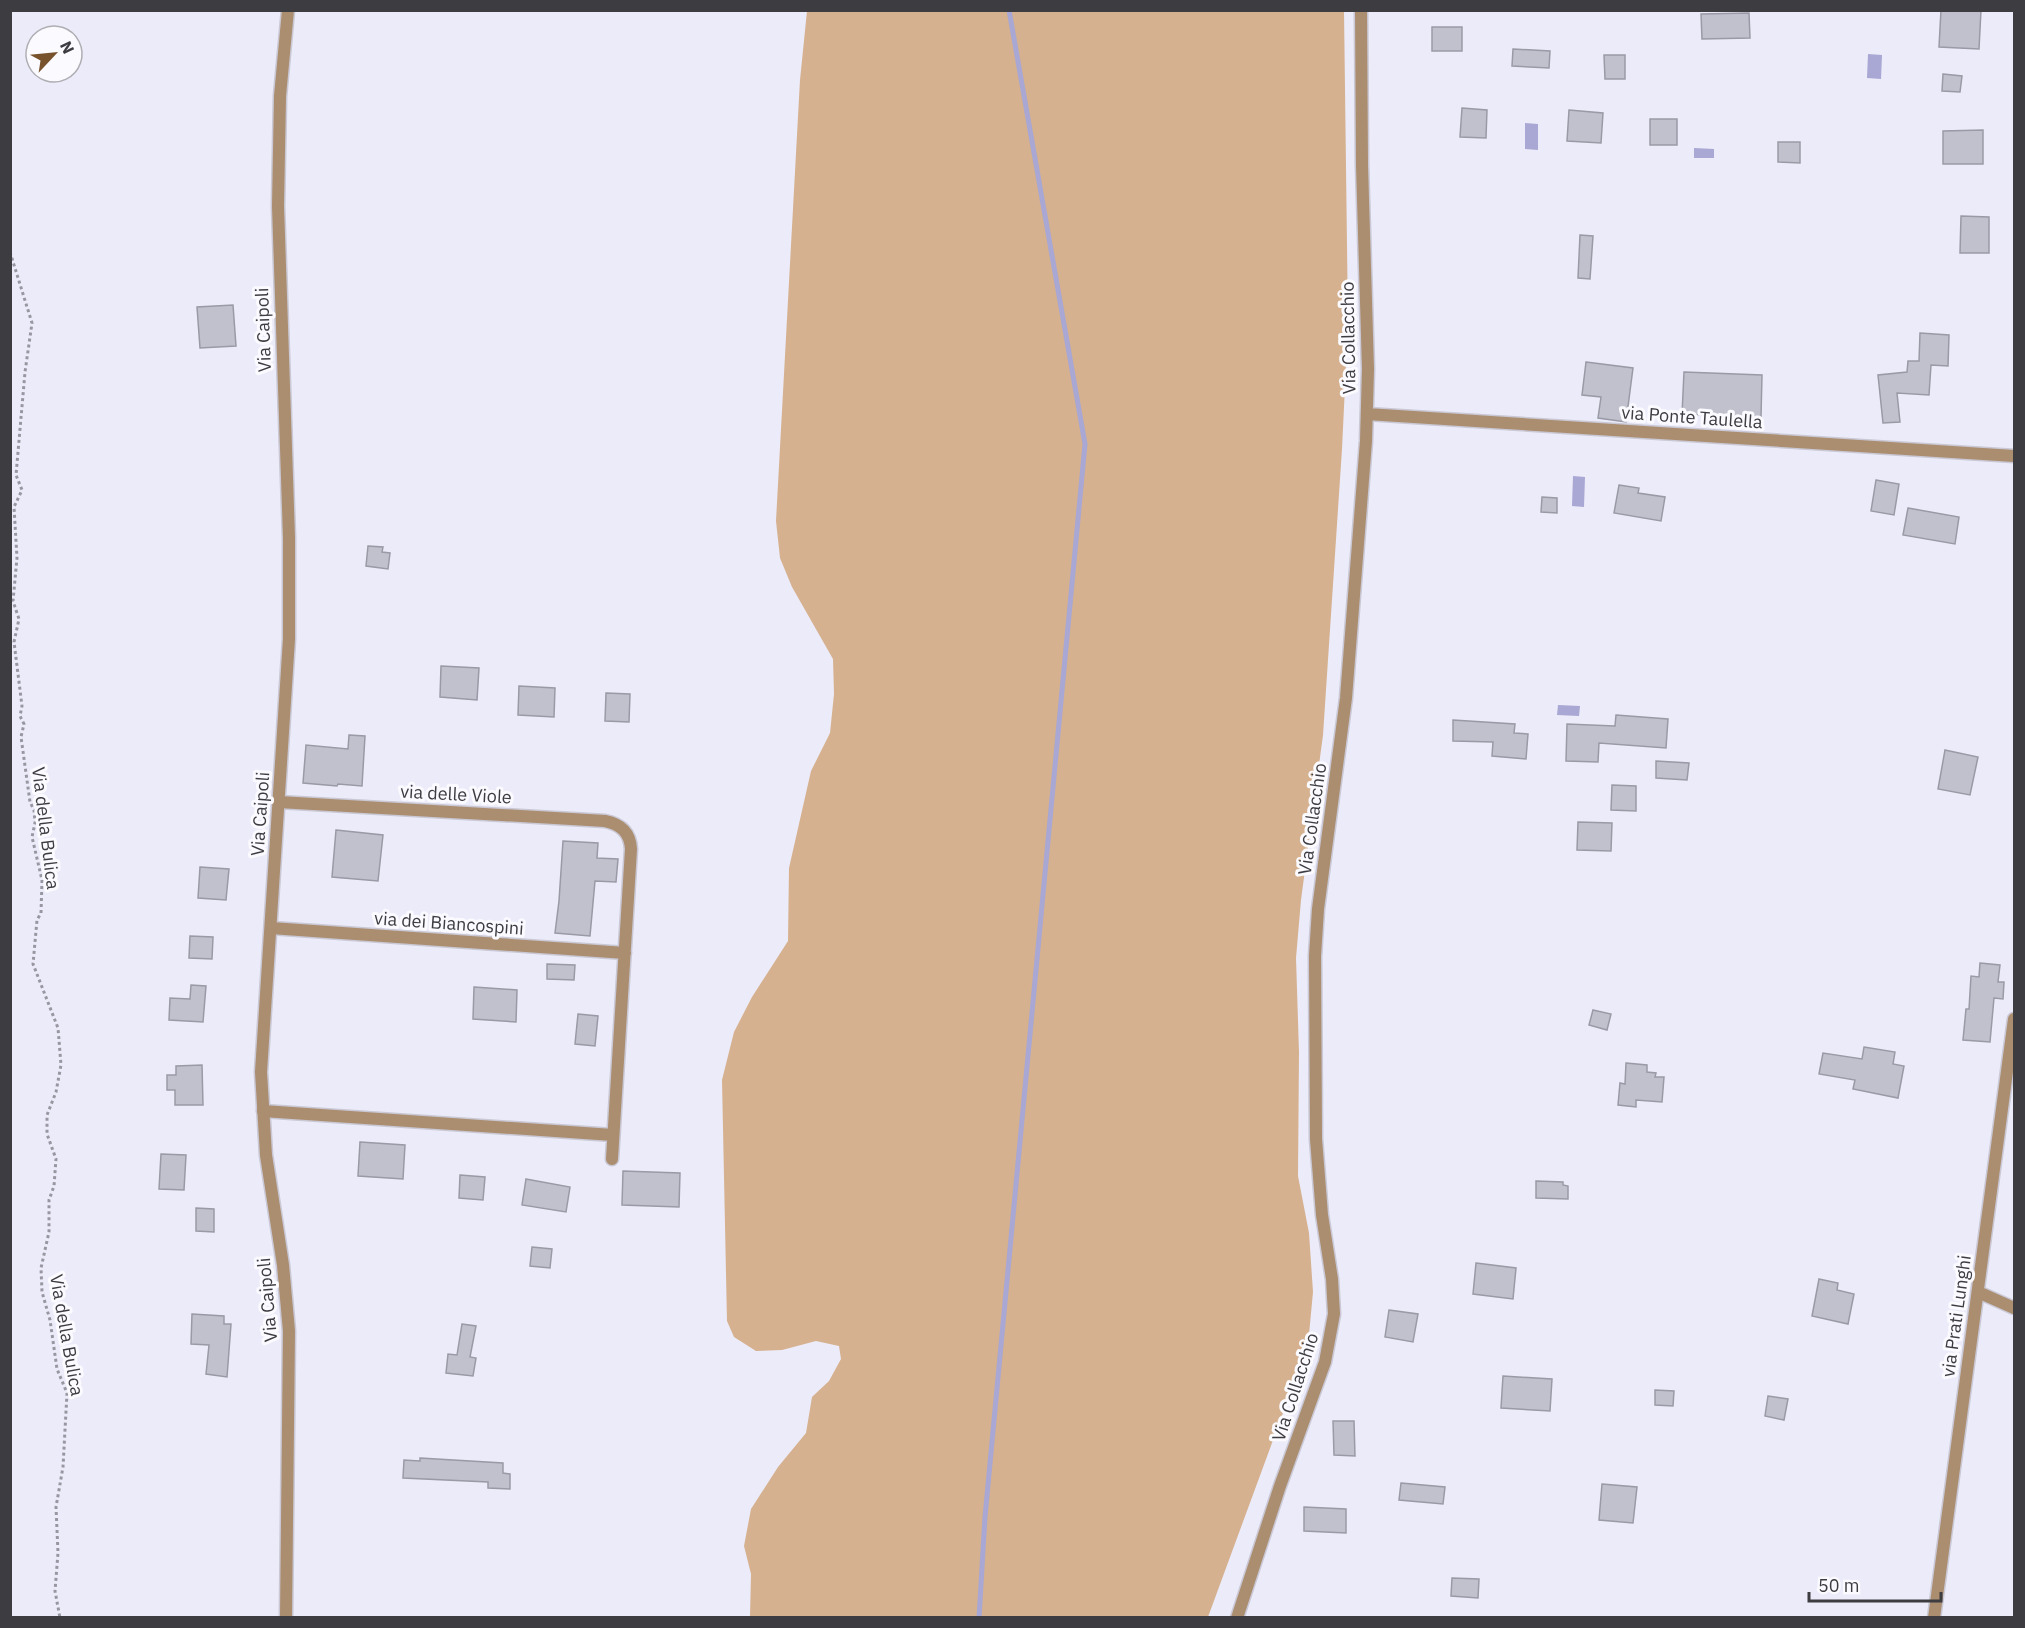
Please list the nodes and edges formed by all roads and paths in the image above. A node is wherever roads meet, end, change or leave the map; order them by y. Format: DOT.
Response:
graph roads {
  1 [pos="288,10"];
  2 [pos="1361,10"];
  3 [pos="10,252"];
  4 [pos="1367,414"];
  5 [pos="2014,456"];
  6 [pos="279,802"];
  7 [pos="271,928"];
  8 [pos="625,953"];
  9 [pos="2014,1019"];
  10 [pos="262,1111"];
  11 [pos="613,1135"];
  12 [pos="612,1160"];
  13 [pos="1978,1292"];
  14 [pos="2014,1308"];
  15 [pos="60,1617"];
  16 [pos="286,1617"];
  17 [pos="1237,1617"];
  18 [pos="1934,1617"];
  1 -- 6 [label="street, Via Caipoli"];
  2 -- 4 [label="street, Via Collacchio"];
  3 -- 15 [label="path, Via della Bulica"];
  4 -- 5 [label="street, via Ponte Taulella"];
  4 -- 17 [label="street, Via Collacchio"];
  6 -- 7 [label="street, Via Caipoli"];
  6 -- 8 [label="street, via delle Viole"];
  7 -- 8 [label="street, via dei Biancospini"];
  7 -- 10 [label="street, Via Caipoli"];
  8 -- 11 [label="street"];
  9 -- 13 [label="street, via Prati Lunghi"];
  10 -- 11 [label="street"];
  10 -- 16 [label="street, Via Caipoli"];
  11 -- 12 [label="street"];
  13 -- 14 [label="street"];
  13 -- 18 [label="street, via Prati Lunghi"];
}
